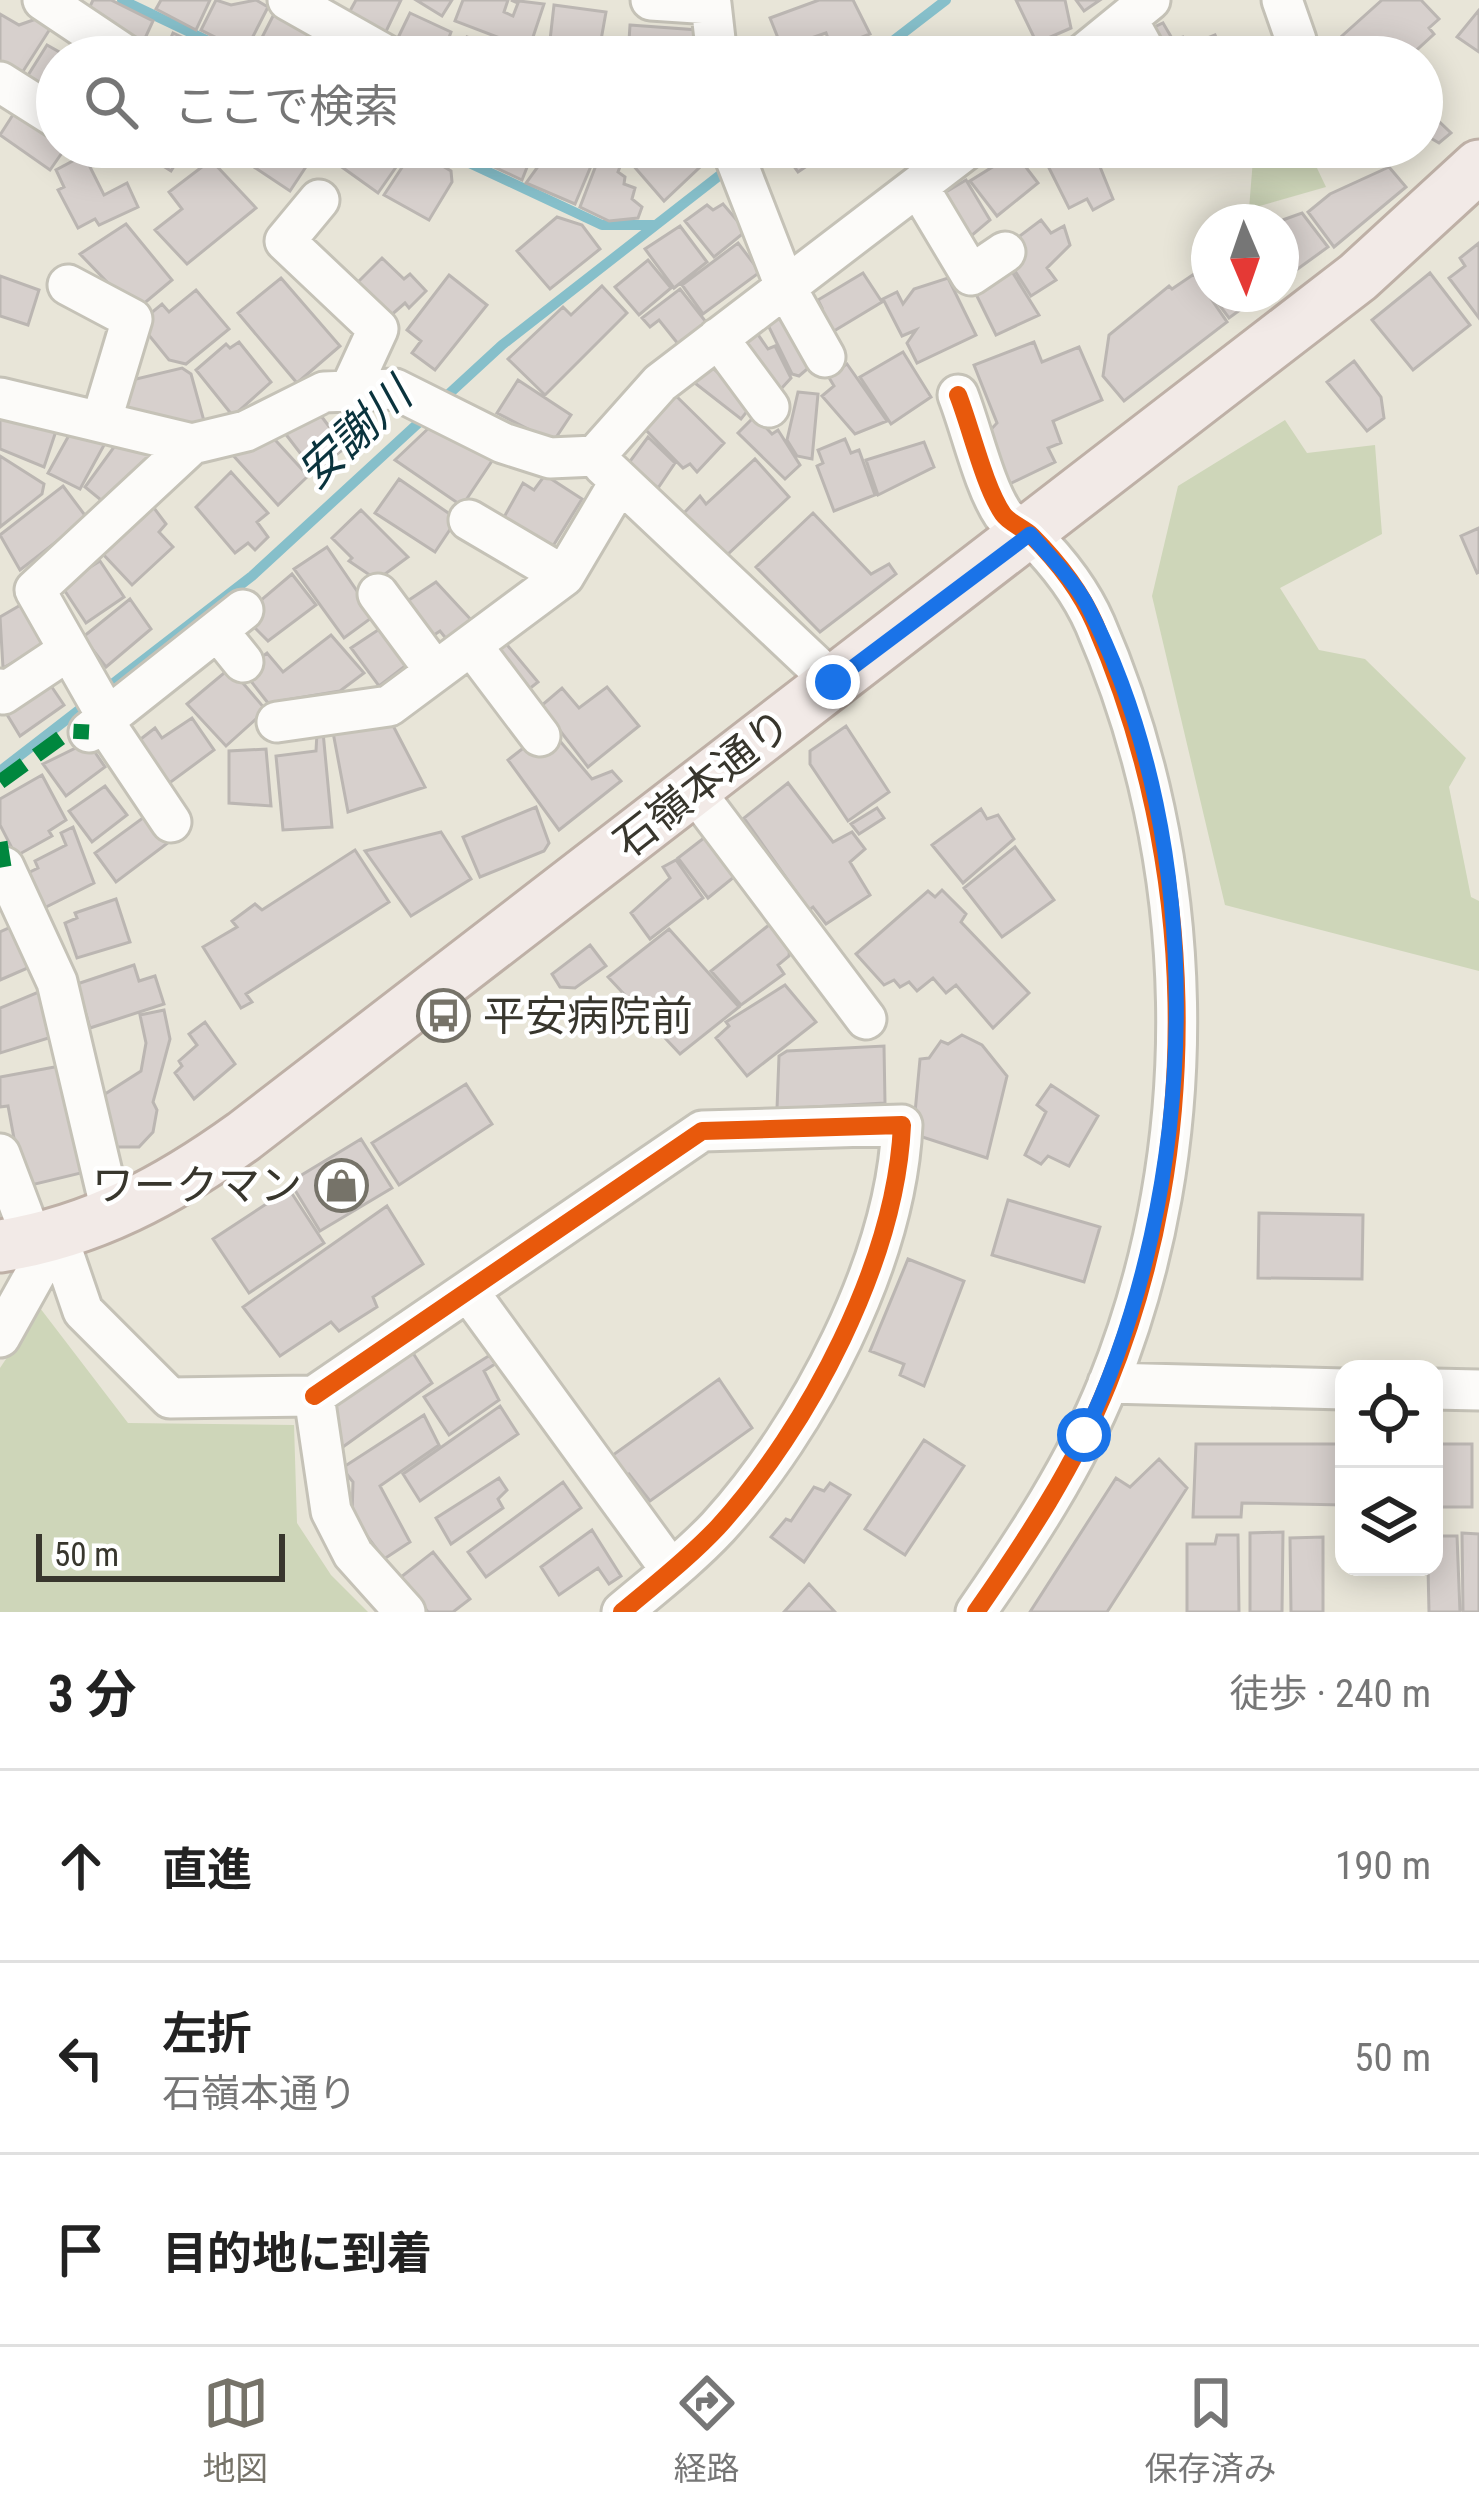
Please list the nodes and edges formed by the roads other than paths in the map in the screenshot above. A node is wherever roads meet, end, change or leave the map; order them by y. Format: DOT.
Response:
graph roads {
  1 [pos="43,0"];
  2 [pos="288,0"];
  3 [pos="651,0"];
  4 [pos="1282,0"];
  5 [pos="1138,9"];
  6 [pos="339,13"];
  7 [pos="97,36"];
  8 [pos="365,36"];
  9 [pos="715,36"];
  10 [pos="1105,36"];
  11 [pos="1295,36"];
  12 [pos="0,82"];
  13 [pos="36,105"];
  14 [pos="1479,166"];
  15 [pos="738,168"];
  16 [pos="943,168"];
  17 [pos="919,188"];
  18 [pos="301,207"];
  19 [pos="1005,252"];
  20 [pos="68,285"];
  21 [pos="785,286"];
  22 [pos="718,338"];
  23 [pos="825,357"];
  24 [pos="350,392"];
  25 [pos="958,395"];
  26 [pos="0,398"];
  27 [pos="769,407"];
  28 [pos="101,422"];
  29 [pos="192,444"];
  30 [pos="607,470"];
  31 [pos="469,520"];
  32 [pos="1030,534"];
  33 [pos="564,576"];
  34 [pos="378,594"];
  35 [pos="472,646"];
  36 [pos="243,662"];
  37 [pos="435,670"];
  38 [pos="833,682"];
  39 [pos="0,689"];
  40 [pos="90,699"];
  41 [pos="277,722"];
  42 [pos="540,736"];
  43 [pos="692,789"];
  44 [pos="171,822"];
  45 [pos="8,894"];
  46 [pos="866,1019"];
  47 [pos="0,1154"];
  48 [pos="112,1215"];
  49 [pos="30,1241"];
  50 [pos="468,1291"];
  51 [pos="0,1337"];
  52 [pos="1108,1383"];
  53 [pos="1335,1389"];
  54 [pos="1443,1389"];
  55 [pos="1479,1390"];
  56 [pos="314,1396"];
  57 [pos="671,1570"];
  58 [pos="405,1612"];
  59 [pos="622,1612"];
  60 [pos="976,1612"];
  1 -- 7 [label="street"];
  2 -- 6 [label="street"];
  3 -- 9 [label="street"];
  4 -- 11 [label="street"];
  5 -- 10 [label="street"];
  6 -- 8 [label="street"];
  12 -- 13 [label="street"];
  14 -- 32 [label="main road, 石嶺本通り"];
  15 -- 21 [label="street"];
  16 -- 17 [label="street"];
  17 -- 19 [label="street"];
  17 -- 21 [label="street"];
  18 -- 24 [label="street"];
  20 -- 28 [label="street"];
  21 -- 22 [label="street"];
  21 -- 23 [label="street"];
  22 -- 27 [label="street"];
  22 -- 30 [label="street"];
  24 -- 29 [label="street"];
  24 -- 30 [label="street"];
  25 -- 32 [label="street"];
  26 -- 28 [label="street"];
  28 -- 29 [label="street"];
  29 -- 40 [label="street"];
  30 -- 33 [label="street"];
  30 -- 38 [label="street"];
  31 -- 33 [label="street"];
  32 -- 38 [label="main road, 石嶺本通り"];
  32 -- 52 [label="street"];
  33 -- 35 [label="street"];
  34 -- 37 [label="street"];
  35 -- 37 [label="street"];
  35 -- 42 [label="street"];
  36 -- 40 [label="street"];
  37 -- 41 [label="street"];
  38 -- 43 [label="main road, 石嶺本通り"];
  39 -- 40 [label="street"];
  40 -- 44 [label="street"];
  43 -- 46 [label="street"];
  43 -- 48 [label="main road, 石嶺本通り"];
  45 -- 48 [label="street"];
  47 -- 49 [label="street"];
  48 -- 49 [label="main road, 石嶺本通り"];
  49 -- 51 [label="street"];
  49 -- 56 [label="street"];
  50 -- 56 [label="street"];
  50 -- 57 [label="street"];
  50 -- 57 [label="street"];
  52 -- 53 [label="street"];
  52 -- 60 [label="street"];
  54 -- 55 [label="street"];
  56 -- 58 [label="street"];
  57 -- 59 [label="street"];
}
